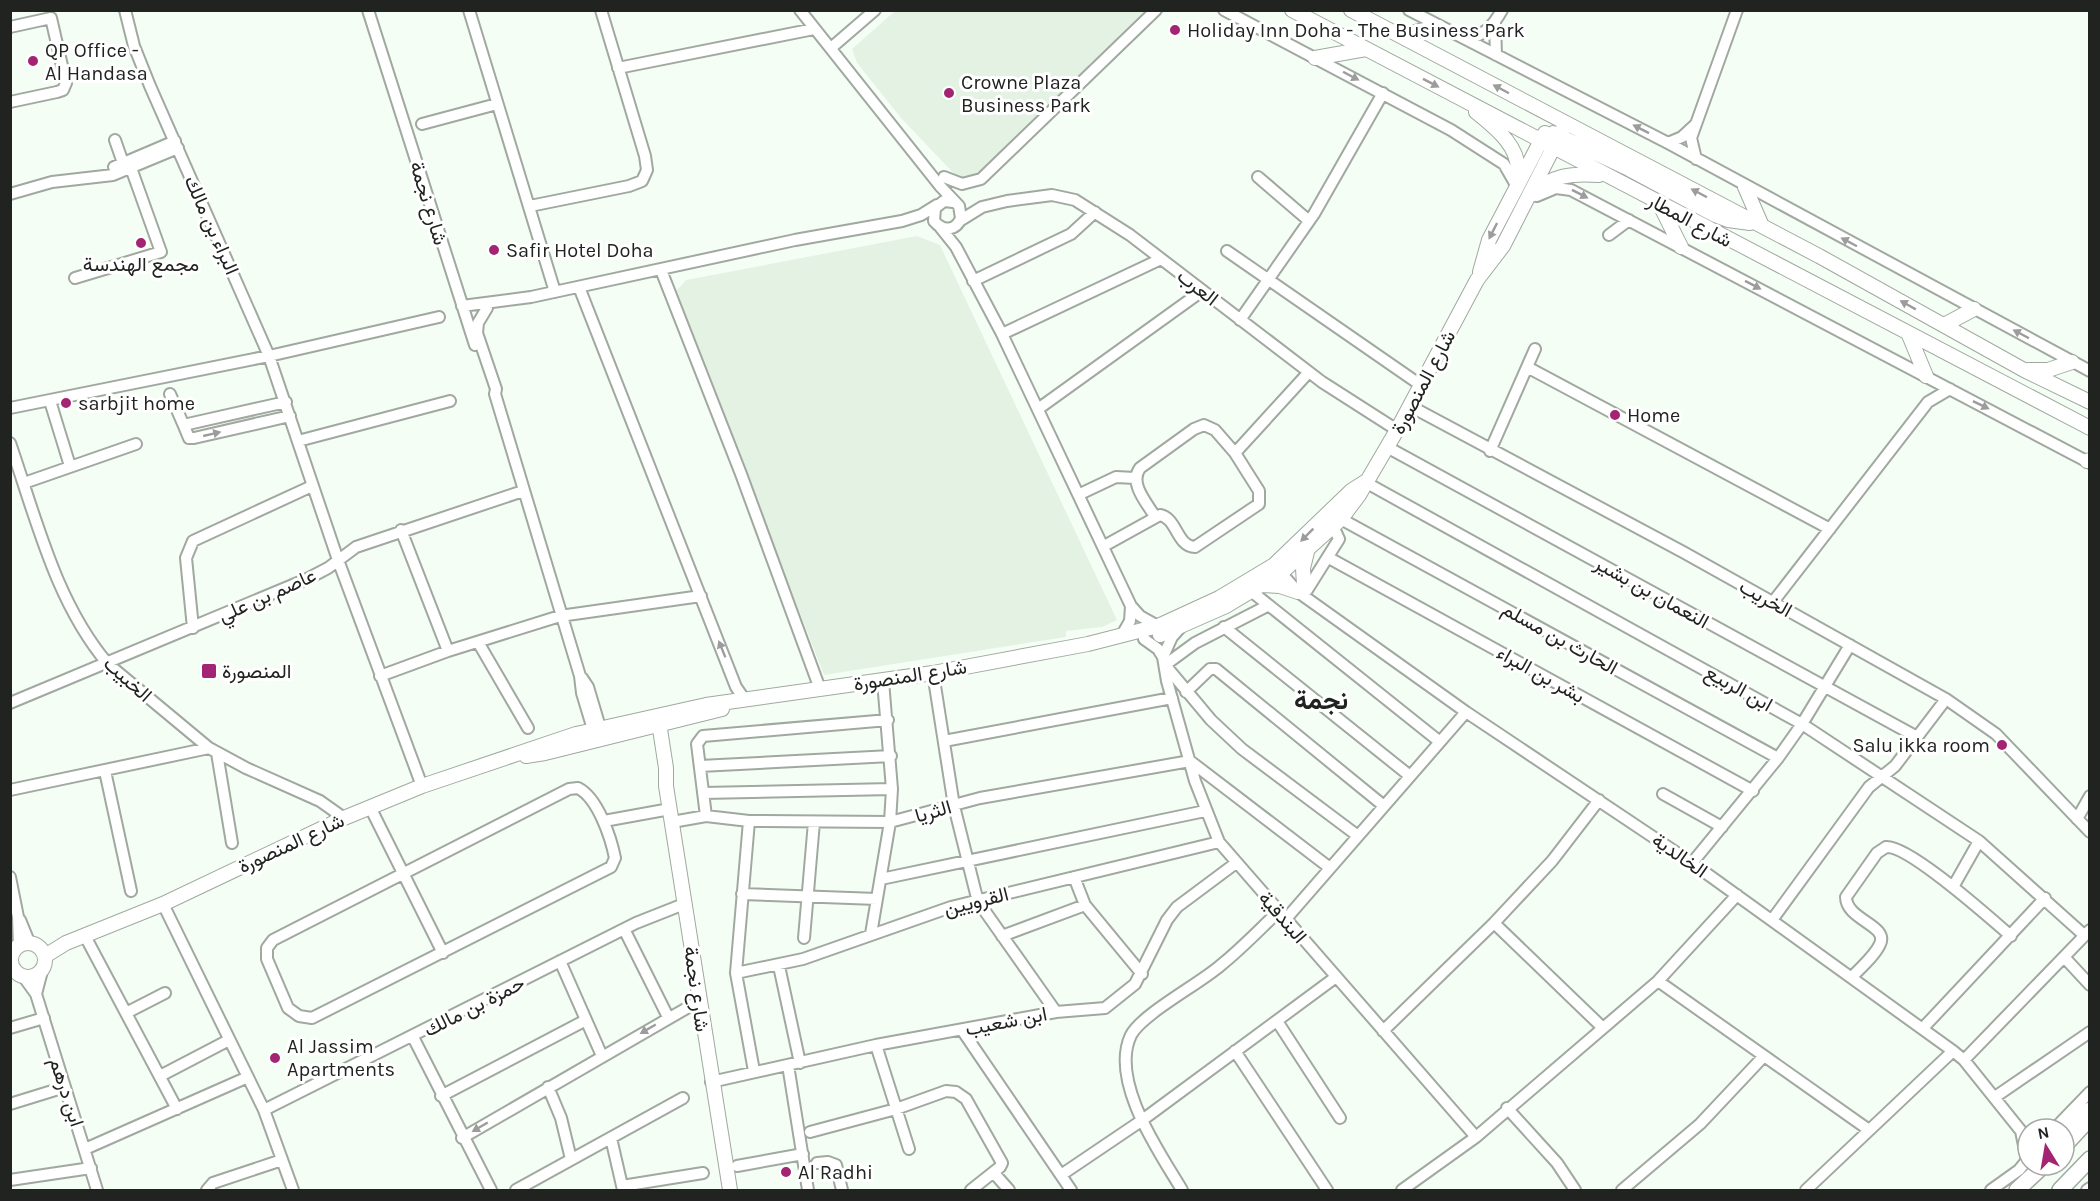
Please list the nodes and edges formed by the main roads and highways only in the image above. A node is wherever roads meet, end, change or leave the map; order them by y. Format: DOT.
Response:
graph roads {
  1 [pos="1292,10"];
  2 [pos="1351,10"];
  3 [pos="1439,27"];
  4 [pos="1399,35"];
  5 [pos="1366,50"];
  6 [pos="1315,58"];
  7 [pos="1459,98"];
  8 [pos="1553,117"];
  9 [pos="1555,136"];
  10 [pos="1605,176"];
  11 [pos="1516,185"];
  12 [pos="1745,187"];
  13 [pos="1526,201"];
  14 [pos="1659,202"];
  15 [pos="1759,225"];
  16 [pos="1681,247"];
  17 [pos="1478,284"];
  18 [pos="1974,309"];
  19 [pos="1944,325"];
  20 [pos="1909,335"];
  21 [pos="2072,362"];
  22 [pos="2024,370"];
  23 [pos="1926,376"];
  24 [pos="2090,402"];
  25 [pos="2090,429"];
  26 [pos="1365,482"];
  27 [pos="1307,552"];
  28 [pos="1281,566"];
  29 [pos="1256,588"];
  30 [pos="1088,644"];
  31 [pos="655,722"];
  32 [pos="22,957"];
  33 [pos="2090,1110"];
  34 [pos="2076,1118"];
  35 [pos="2090,1118"];
  36 [pos="2076,1133"];
  37 [pos="2090,1159"];
  38 [pos="2032,1177"];
  39 [pos="2041,1177"];
  40 [pos="730,1191"];
  41 [pos="2017,1191"];
  42 [pos="2031,1191"];
  43 [pos="2060,1191"];
  1 -- 5 [label="main road, شارع المطار"];
  2 -- 4 [label="main road, شارع المطار"];
  3 -- 4 [label="main road"];
  8 -- 4 [label="main road, شارع المطار, one-way"];
  5 -- 6 [label="main road"];
  5 -- 7 [label="main road, شارع المطار, one-way"];
  7 -- 9 [label="main road, شارع المطار"];
  7 -- 11 [label="main road"];
  8 -- 9 [label="main road, شارع المنصورة"];
  8 -- 9 [label="main road, شارع المطار"];
  9 -- 10 [label="main road, شارع المطار"];
  9 -- 11 [label="main road, شارع المنصورة"];
  9 -- 13 [label="main road, شارع المنصورة"];
  15 -- 9 [label="main road, شارع المطار, one-way"];
  10 -- 13 [label="main road"];
  10 -- 14 [label="main road, شارع المطار"];
  11 -- 17 [label="main road, شارع المنصورة, one-way"];
  12 -- 15 [label="main road"];
  13 -- 17 [label="main road, شارع المنصورة"];
  14 -- 16 [label="main road"];
  14 -- 20 [label="main road, شارع المطار"];
  19 -- 15 [label="main road, شارع المطار, one-way"];
  17 -- 26 [label="main road, شارع المنصورة"];
  18 -- 19 [label="main road"];
  19 -- 22 [label="main road, شارع المطار"];
  20 -- 23 [label="main road"];
  20 -- 25 [label="main road, شارع المطار"];
  21 -- 22 [label="main road"];
  22 -- 24 [label="main road, شارع المطار"];
  26 -- 27 [label="main road, شارع المنصورة"];
  26 -- 28 [label="main road, شارع المنصورة, one-way"];
  27 -- 28 [label="main road, شارع المنصورة"];
  27 -- 29 [label="main road"];
  28 -- 29 [label="main road, شارع المنصورة"];
  28 -- 30 [label="main road, شارع المنصورة"];
  29 -- 30 [label="main road, شارع المنصورة"];
  30 -- 31 [label="main road, شارع المنصورة"];
  31 -- 32 [label="main road, شارع المنصورة"];
  31 -- 40 [label="main road, شارع نجمة"];
  32 -- 32 [label="main road"];
  33 -- 34 [label="highway"];
  35 -- 36 [label="highway"];
  37 -- 43 [label="highway"];
  38 -- 41 [label="highway"];
  39 -- 42 [label="highway"];
}
